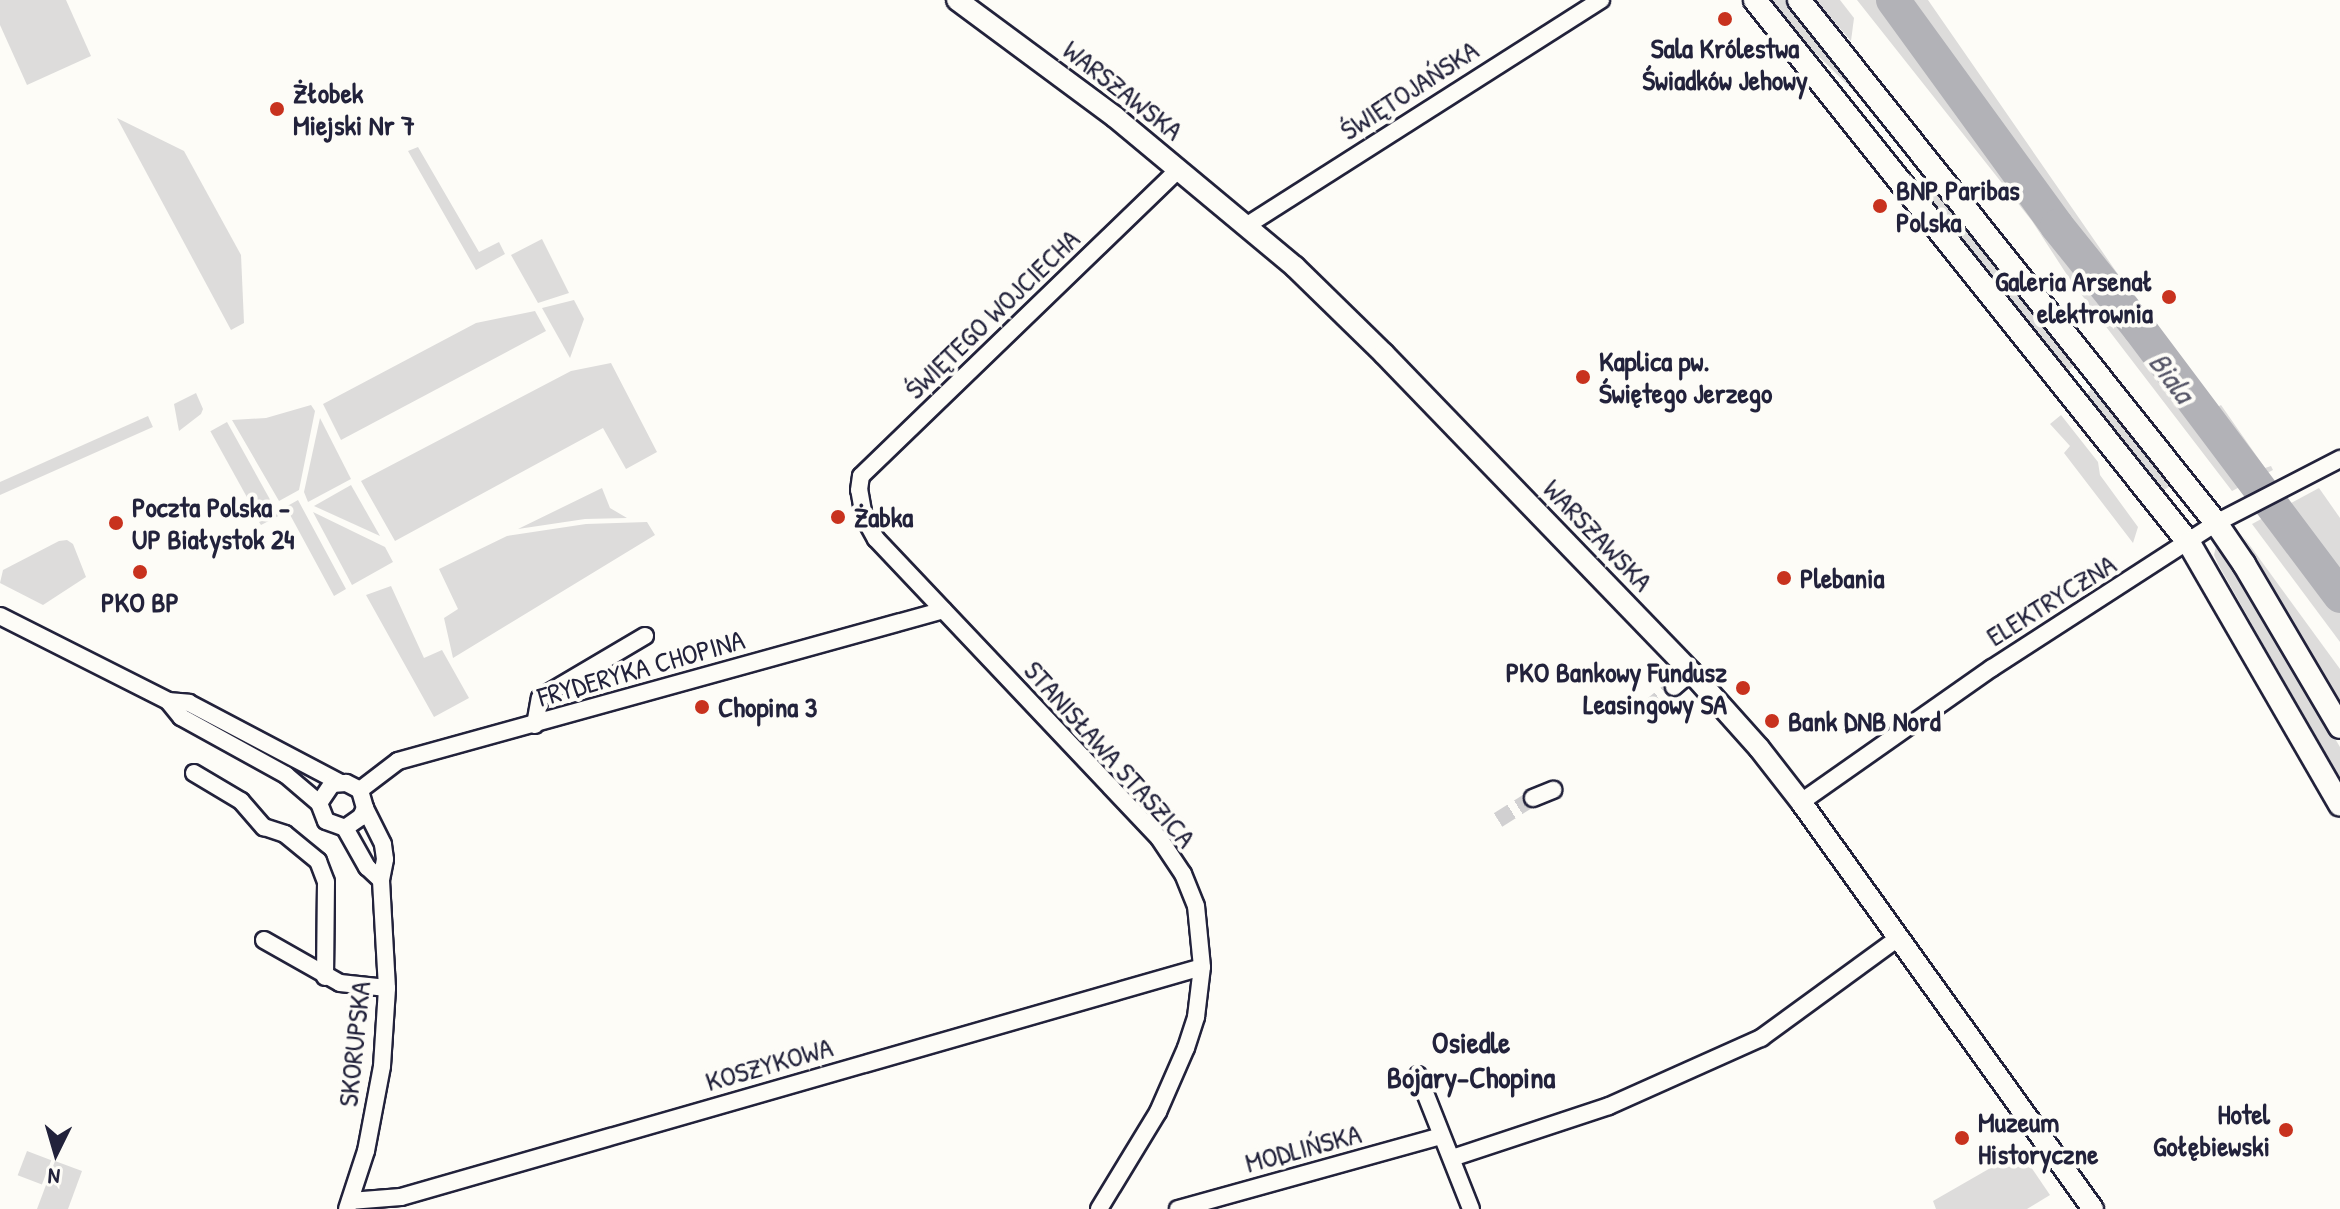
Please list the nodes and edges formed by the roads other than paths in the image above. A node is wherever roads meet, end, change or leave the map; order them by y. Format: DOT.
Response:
graph roads {
  1 [pos="957,0"];
  2 [pos="1601,0"];
  3 [pos="1755,0"];
  4 [pos="1799,0"];
  5 [pos="1927,158"];
  6 [pos="1179,169"];
  7 [pos="1900,182"];
  8 [pos="1246,226"];
  9 [pos="2340,459"];
  10 [pos="859,503"];
  11 [pos="2216,523"];
  12 [pos="2189,543"];
  13 [pos="944,610"];
  14 [pos="0,616"];
  15 [pos="645,636"];
  16 [pos="1691,672"];
  17 [pos="1674,687"];
  18 [pos="168,701"];
  19 [pos="535,725"];
  20 [pos="2340,727"];
  21 [pos="194,773"];
  22 [pos="339,782"];
  23 [pos="360,790"];
  24 [pos="1553,790"];
  25 [pos="1533,798"];
  26 [pos="1801,802"];
  27 [pos="319,803"];
  28 [pos="2340,805"];
  29 [pos="365,808"];
  30 [pos="345,828"];
  31 [pos="381,880"];
  32 [pos="1898,938"];
  33 [pos="264,940"];
  34 [pos="1202,967"];
  35 [pos="325,977"];
  36 [pos="387,988"];
  37 [pos="1418,1075"];
  38 [pos="1441,1136"];
  39 [pos="1452,1158"];
  40 [pos="349,1205"];
  41 [pos="1099,1209"];
  42 [pos="1178,1209"];
  43 [pos="1471,1209"];
  44 [pos="2093,1209"];
  1 -- 6 [label="street, WARSZAWSKA"];
  2 -- 8 [label="street, ŚWIĘTOJAŃSKA"];
  3 -- 7 [label="main road"];
  4 -- 5 [label="main road"];
  5 -- 7 [label="main road"];
  5 -- 11 [label="main road"];
  6 -- 8 [label="street, WARSZAWSKA"];
  6 -- 10 [label="street, ŚWIĘTEGO WOJCIECHA"];
  7 -- 12 [label="main road"];
  8 -- 16 [label="street, WARSZAWSKA"];
  9 -- 11 [label="street, ELEKTRYCZNA"];
  10 -- 13 [label="street, STANISŁAWA STASZICA"];
  11 -- 12 [label="street, ELEKTRYCZNA"];
  11 -- 20 [label="main road"];
  12 -- 26 [label="street, ELEKTRYCZNA"];
  12 -- 28 [label="main road"];
  13 -- 19 [label="street, FRYDERYKA CHOPINA"];
  13 -- 34 [label="street, STANISŁAWA STASZICA"];
  14 -- 18 [label="street"];
  15 -- 19 [label="street"];
  16 -- 17 [label="street"];
  16 -- 26 [label="street, WARSZAWSKA"];
  18 -- 22 [label="street"];
  18 -- 27 [label="street"];
  19 -- 23 [label="street, FRYDERYKA CHOPINA"];
  21 -- 35 [label="street"];
  22 -- 23 [label="street"];
  22 -- 27 [label="street"];
  23 -- 29 [label="street"];
  24 -- 25 [label="street"];
  26 -- 32 [label="street, WARSZAWSKA"];
  27 -- 30 [label="street"];
  29 -- 30 [label="street"];
  29 -- 31 [label="street, SKORUPSKA"];
  30 -- 31 [label="street"];
  31 -- 36 [label="street, SKORUPSKA"];
  32 -- 39 [label="street"];
  32 -- 44 [label="street, WARSZAWSKA"];
  33 -- 35 [label="street"];
  34 -- 40 [label="street, KOSZYKOWA"];
  34 -- 41 [label="street, STANISŁAWA STASZICA"];
  35 -- 36 [label="street"];
  36 -- 40 [label="street, SKORUPSKA"];
  37 -- 38 [label="street"];
  38 -- 39 [label="street"];
  38 -- 42 [label="street, MODLIŃSKA"];
  39 -- 43 [label="street"];
}
